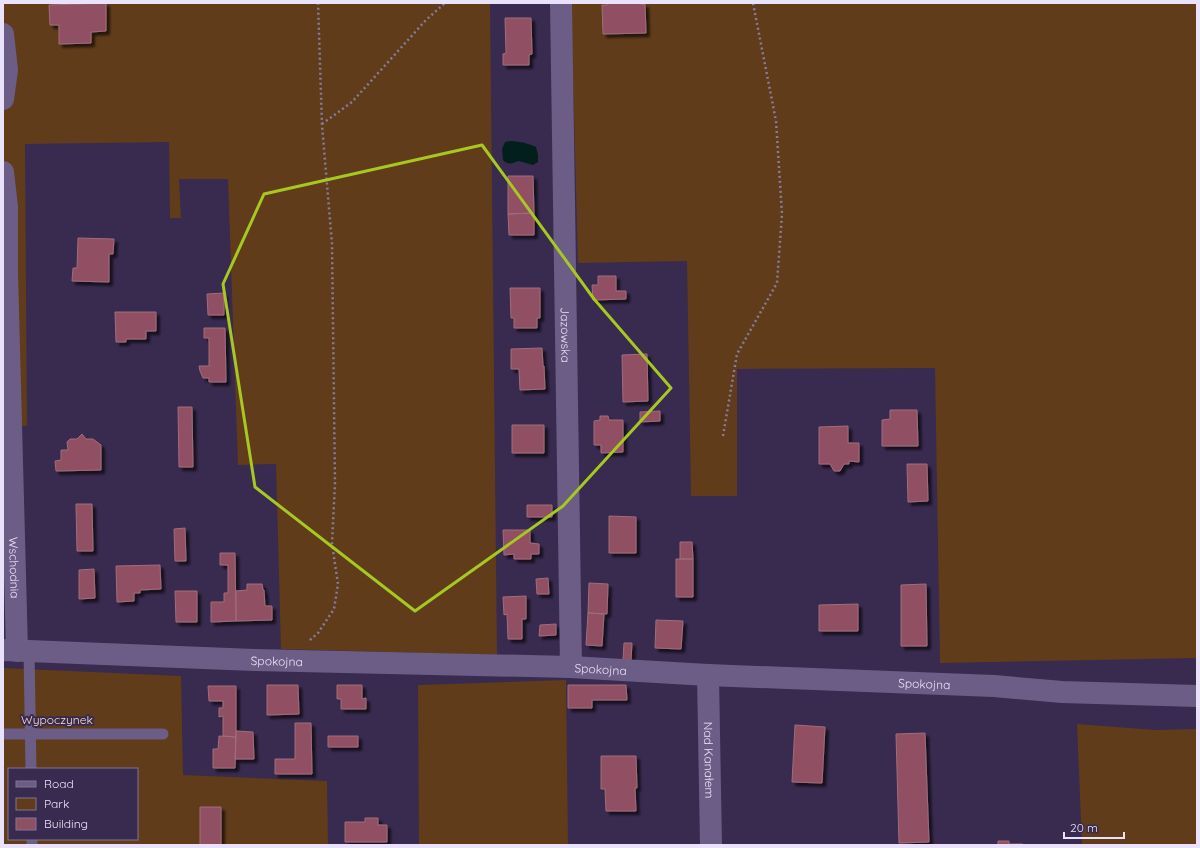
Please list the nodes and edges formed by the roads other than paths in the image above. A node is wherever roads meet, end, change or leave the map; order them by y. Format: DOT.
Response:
graph roads {
  1 [pos="561,3"];
  2 [pos="3,34"];
  3 [pos="3,100"];
  4 [pos="3,172"];
  5 [pos="16,651"];
  6 [pos="571,667"];
  7 [pos="708,675"];
  8 [pos="1197,696"];
  9 [pos="3,734"];
  10 [pos="30,734"];
  11 [pos="163,734"];
  12 [pos="31,768"];
  13 [pos="711,845"];
  1 -- 6 [label="street, Jazowska"];
  2 -- 3 [label="street"];
  4 -- 5 [label="street, Wschodnia"];
  5 -- 6 [label="street, Spokojna"];
  5 -- 10 [label="lane"];
  6 -- 7 [label="street, Spokojna"];
  7 -- 8 [label="street, Spokojna"];
  7 -- 13 [label="street, Nad Kanałem"];
  9 -- 10 [label="lane"];
  10 -- 11 [label="lane"];
  10 -- 12 [label="lane"];
}
